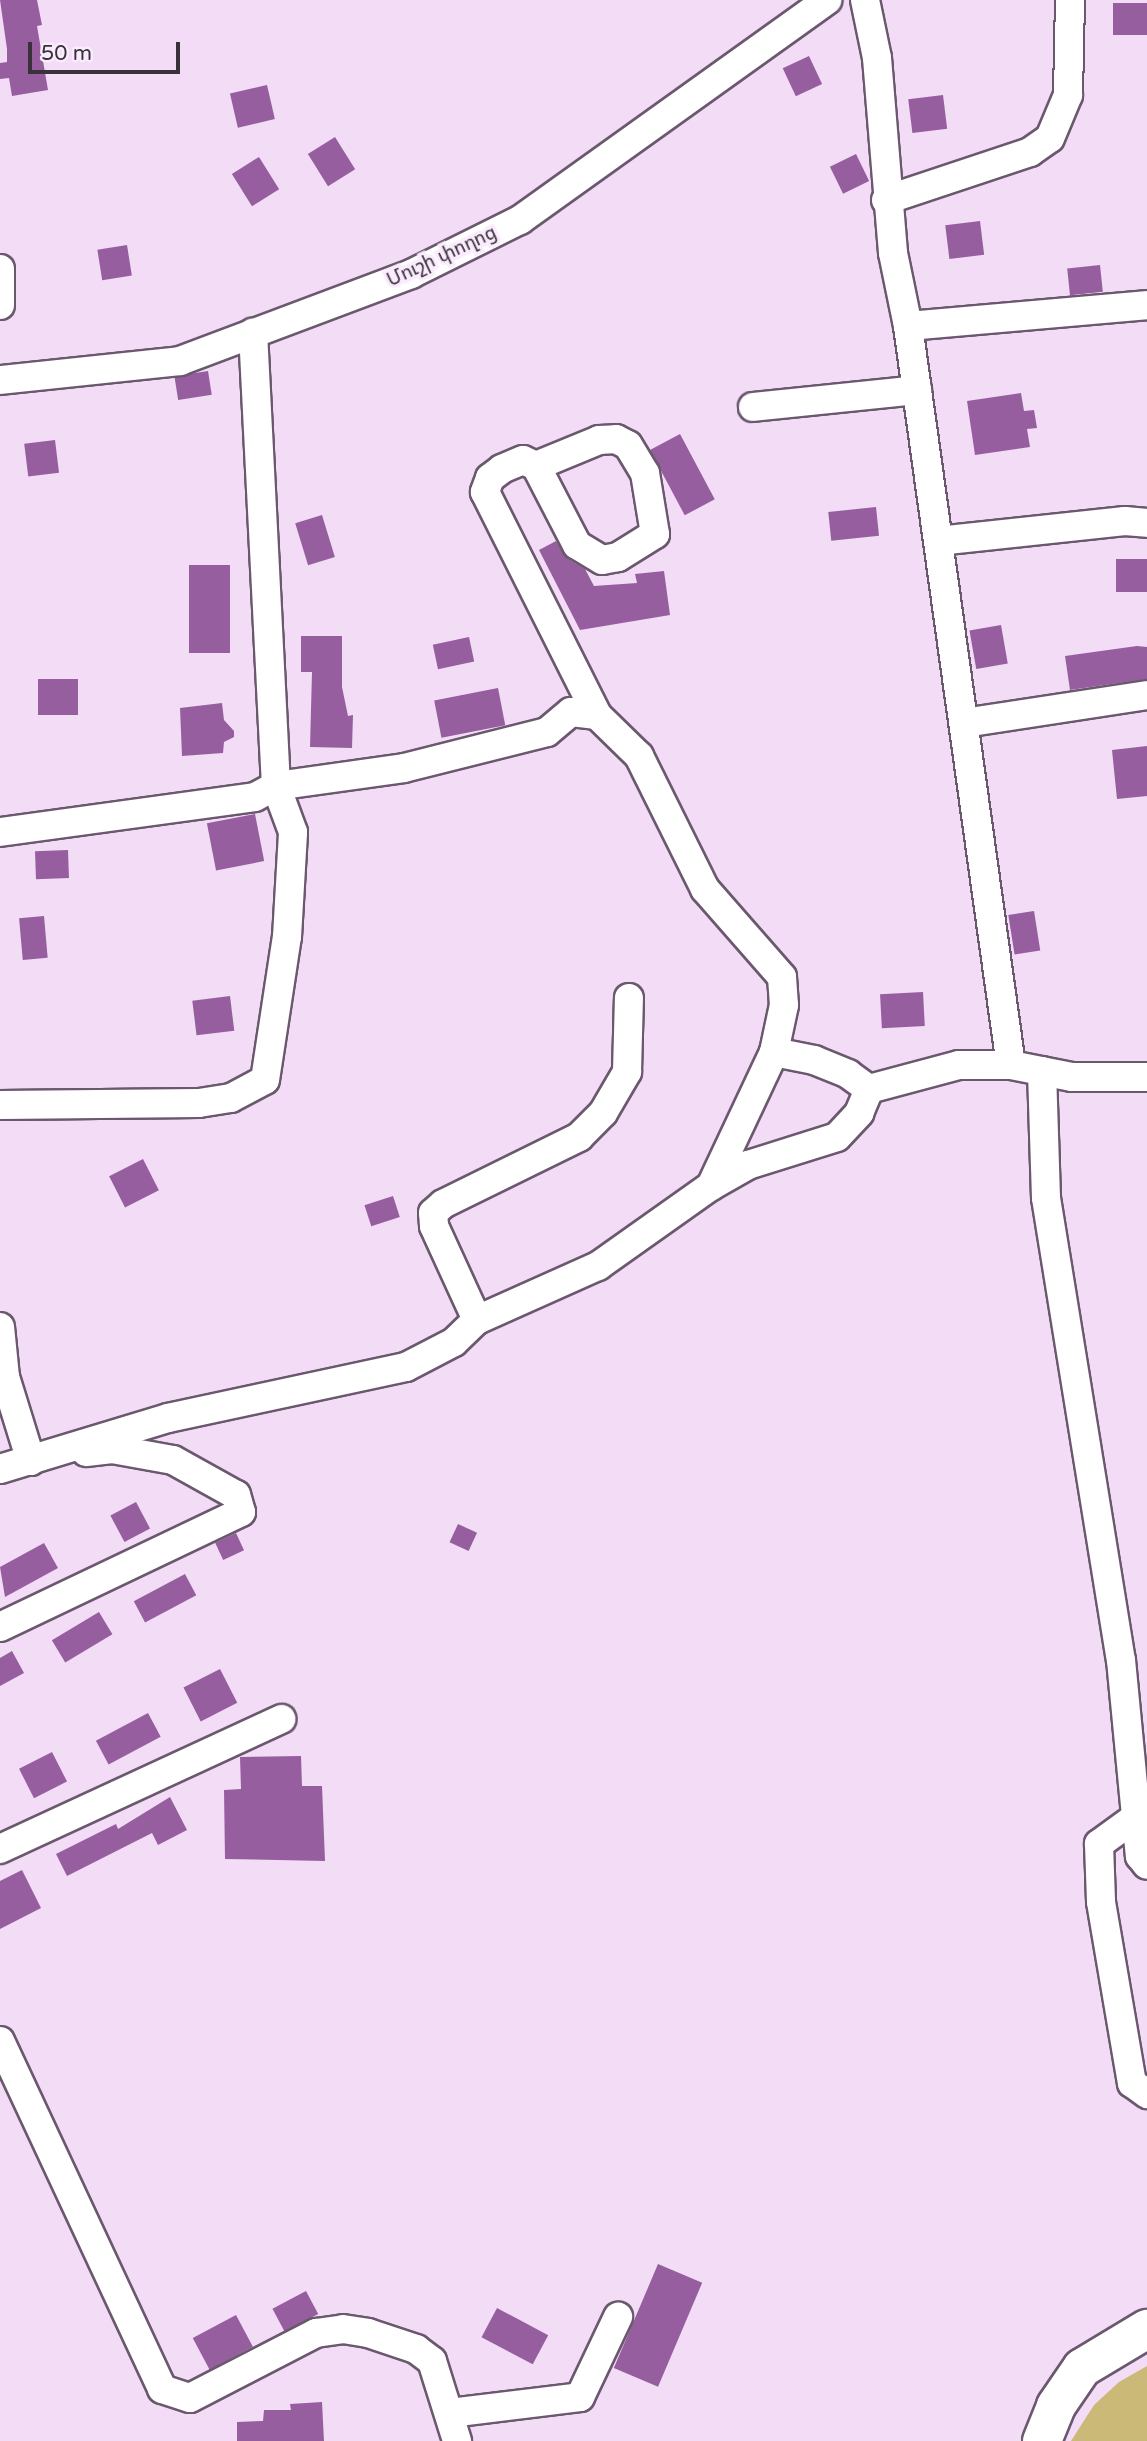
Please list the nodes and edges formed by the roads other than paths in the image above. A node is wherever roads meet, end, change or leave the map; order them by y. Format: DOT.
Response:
graph roads {
  1 [pos="827,0"];
  2 [pos="865,0"];
  3 [pos="1070,0"];
  4 [pos="886,200"];
  5 [pos="0,269"];
  6 [pos="0,305"];
  7 [pos="1147,305"];
  8 [pos="908,326"];
  9 [pos="253,333"];
  10 [pos="0,380"];
  11 [pos="917,390"];
  12 [pos="753,407"];
  13 [pos="536,466"];
  14 [pos="1147,523"];
  15 [pos="938,541"];
  16 [pos="1147,695"];
  17 [pos="597,715"];
  18 [pos="964,723"];
  19 [pos="276,786"];
  20 [pos="0,832"];
  21 [pos="629,998"];
  22 [pos="774,1052"];
  23 [pos="1011,1065"];
  24 [pos="1042,1071"];
  25 [pos="1147,1077"];
  26 [pos="869,1088"];
  27 [pos="0,1105"];
  28 [pos="711,1186"];
  29 [pos="477,1320"];
  30 [pos="0,1327"];
  31 [pos="31,1461"];
  32 [pos="0,1469"];
  33 [pos="0,1627"];
  34 [pos="281,1719"];
  35 [pos="1136,1817"];
  36 [pos="0,1849"];
  37 [pos="1147,1865"];
  38 [pos="3,2053"];
  39 [pos="1147,2094"];
  40 [pos="618,2317"];
  41 [pos="1147,2329"];
  42 [pos="450,2413"];
  43 [pos="457,2441"];
  44 [pos="1042,2441"];
  1 -- 9 [label="street, Մուշի փողոց"];
  2 -- 4 [label="street"];
  3 -- 4 [label="street"];
  4 -- 8 [label="street"];
  5 -- 6 [label="street"];
  7 -- 8 [label="street"];
  8 -- 11 [label="street"];
  9 -- 10 [label="street, Մուշի փողոց"];
  9 -- 19 [label="street"];
  11 -- 12 [label="street"];
  11 -- 15 [label="street"];
  13 -- 13 [label="street"];
  13 -- 17 [label="street"];
  14 -- 15 [label="street"];
  15 -- 18 [label="street"];
  16 -- 18 [label="street"];
  17 -- 19 [label="street"];
  17 -- 22 [label="street"];
  18 -- 23 [label="street"];
  19 -- 20 [label="street"];
  19 -- 27 [label="street"];
  21 -- 29 [label="street"];
  22 -- 26 [label="street"];
  22 -- 28 [label="street"];
  23 -- 24 [label="street"];
  23 -- 26 [label="street"];
  24 -- 25 [label="street"];
  24 -- 35 [label="street"];
  26 -- 28 [label="street"];
  28 -- 29 [label="street"];
  29 -- 31 [label="street"];
  30 -- 31 [label="street"];
  31 -- 32 [label="street"];
  31 -- 33 [label="street"];
  34 -- 36 [label="street"];
  35 -- 37 [label="street"];
  35 -- 39 [label="street"];
  38 -- 42 [label="street"];
  40 -- 42 [label="street"];
  41 -- 44 [label="highway"];
  42 -- 43 [label="street"];
}
